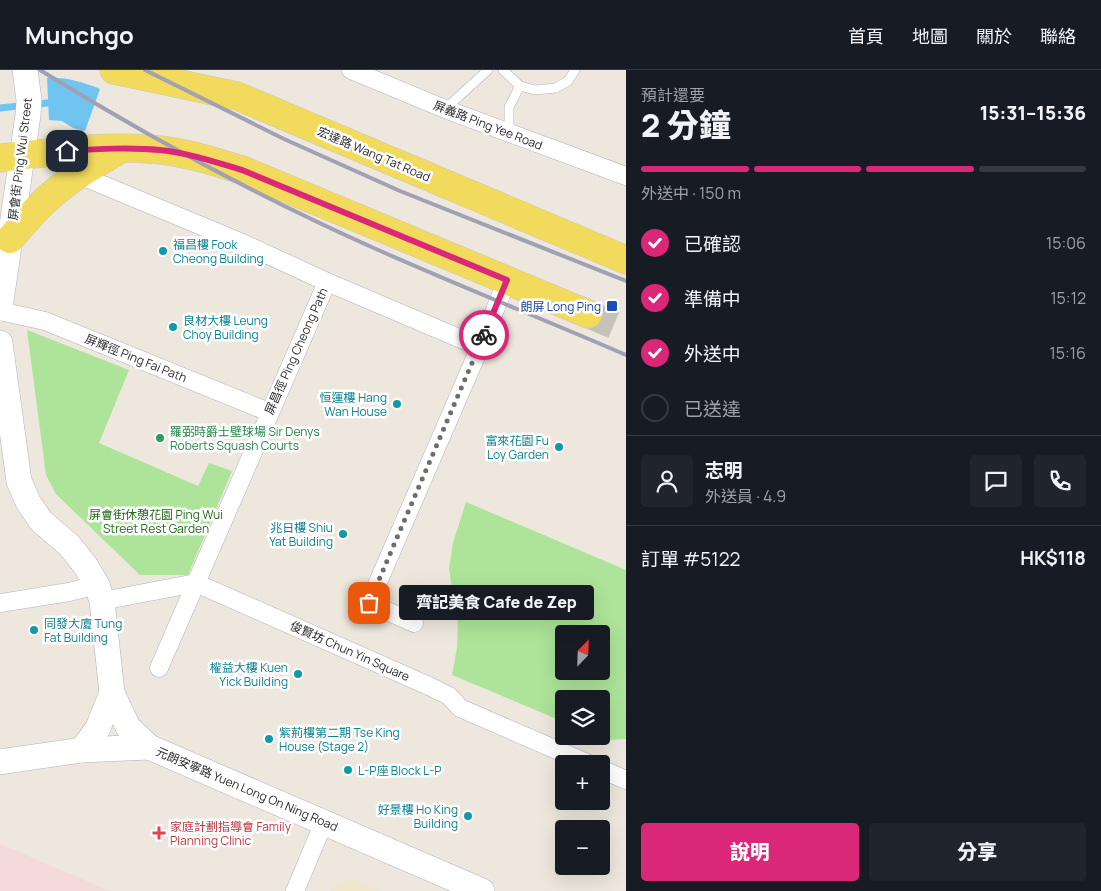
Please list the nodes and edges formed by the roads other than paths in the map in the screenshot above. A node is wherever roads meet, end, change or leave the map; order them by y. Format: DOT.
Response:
graph roads {
  1 [pos="114,70"];
  2 [pos="351,70"];
  3 [pos="488,70"];
  4 [pos="503,70"];
  5 [pos="576,70"];
  6 [pos="25,71"];
  7 [pos="520,86"];
  8 [pos="445,109"];
  9 [pos="520,137"];
  10 [pos="122,148"];
  11 [pos="16,150"];
  12 [pos="79,175"];
  13 [pos="626,176"];
  14 [pos="10,239"];
  15 [pos="626,260"];
  16 [pos="507,280"];
  17 [pos="327,282"];
  18 [pos="0,309"];
  19 [pos="588,314"];
  20 [pos="0,343"];
  21 [pos="480,347"];
  22 [pos="269,412"];
  23 [pos="196,583"];
  24 [pos="100,593"];
  25 [pos="0,603"];
  26 [pos="414,623"];
  27 [pos="159,668"];
  28 [pos="112,693"];
  29 [pos="149,747"];
  30 [pos="82,750"];
  31 [pos="568,755"];
  32 [pos="0,762"];
  33 [pos="610,773"];
  34 [pos="626,780"];
  35 [pos="324,822"];
  36 [pos="295,891"];
  37 [pos="482,891"];
  1 -- 15 [label="main road, 宏達路 Wang Tat Road"];
  2 -- 8 [label="street, 屏義路 Ping Yee Road"];
  3 -- 8 [label="lane"];
  4 -- 7 [label="lane"];
  5 -- 7 [label="lane"];
  6 -- 11 [label="main road, 屏會街 Ping Wui Street"];
  7 -- 9 [label="lane"];
  8 -- 9 [label="street, 屏義路 Ping Yee Road"];
  9 -- 13 [label="street, 屏義路 Ping Yee Road"];
  10 -- 11 [label="main road"];
  10 -- 12 [label="main road"];
  10 -- 16 [label="main road"];
  11 -- 14 [label="main road, 屏會街 Ping Wui Street"];
  12 -- 14 [label="main road"];
  12 -- 17 [label="street"];
  14 -- 18 [label="main road, 屏會街 Ping Wui Street"];
  16 -- 19 [label="main road"];
  16 -- 21 [label="street"];
  17 -- 21 [label="street"];
  17 -- 22 [label="street, 屏昌徑 Ping Cheong Path"];
  18 -- 22 [label="street, 屏輝徑 Ping Fai Path"];
  20 -- 24 [label="main road"];
  21 -- 26 [label="street"];
  22 -- 23 [label="street, 屏昌徑 Ping Cheong Path"];
  23 -- 24 [label="street"];
  23 -- 27 [label="street, 屏昌徑 Ping Cheong Path"];
  23 -- 31 [label="street, 俊賢坊 Chun Yin Square"];
  24 -- 25 [label="street"];
  24 -- 28 [label="main road"];
  28 -- 29 [label="main road"];
  28 -- 30 [label="main road"];
  29 -- 30 [label="main road, 元朗安寧路 Yuen Long On Ning Road"];
  29 -- 35 [label="main road, 元朗安寧路 Yuen Long On Ning Road"];
  30 -- 32 [label="main road, 元朗安寧路 Yuen Long On Ning Road"];
  33 -- 34 [label="street"];
  35 -- 36 [label="street"];
  35 -- 37 [label="main road, 元朗安寧路 Yuen Long On Ning Road"];
}
